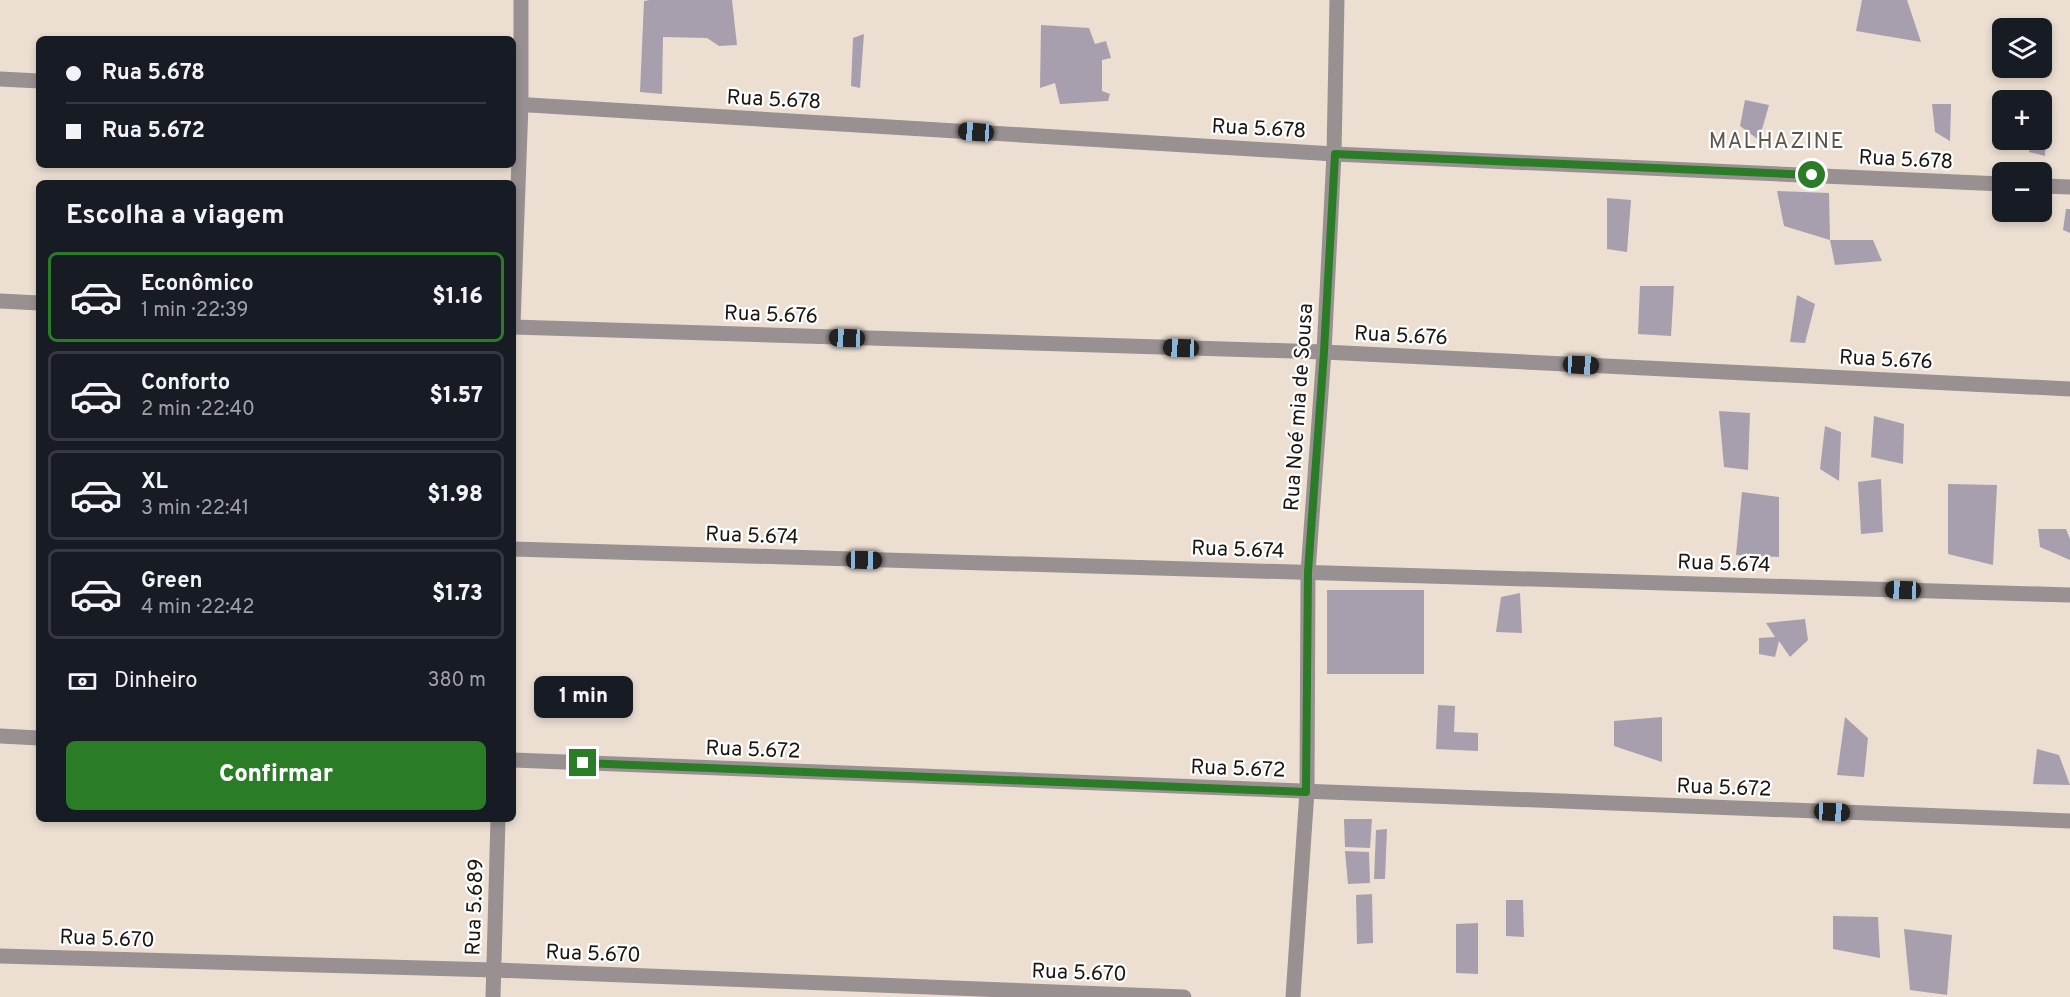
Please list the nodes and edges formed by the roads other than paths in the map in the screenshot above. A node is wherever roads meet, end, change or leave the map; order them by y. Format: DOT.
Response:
graph roads {
  1 [pos="521,0"];
  2 [pos="1337,0"];
  3 [pos="0,79"];
  4 [pos="36,81"];
  5 [pos="517,104"];
  6 [pos="1335,154"];
  7 [pos="516,160"];
  8 [pos="1992,184"];
  9 [pos="2052,186"];
  10 [pos="2070,187"];
  11 [pos="0,301"];
  12 [pos="36,303"];
  13 [pos="516,326"];
  14 [pos="1324,352"];
  15 [pos="2070,389"];
  16 [pos="516,549"];
  17 [pos="1308,572"];
  18 [pos="2070,595"];
  19 [pos="0,736"];
  20 [pos="36,738"];
  21 [pos="516,760"];
  22 [pos="1306,792"];
  23 [pos="2070,821"];
  24 [pos="498,822"];
  25 [pos="0,956"];
  26 [pos="494,970"];
  27 [pos="493,997"];
  28 [pos="1184,997"];
  29 [pos="1293,997"];
  1 -- 5 [label="street"];
  2 -- 6 [label="street, Rua Noé mia de Sousa"];
  3 -- 4 [label="street"];
  5 -- 6 [label="street, Rua 5.678"];
  5 -- 7 [label="street"];
  6 -- 8 [label="street, Rua 5.678"];
  6 -- 14 [label="street, Rua Noé mia de Sousa"];
  9 -- 10 [label="street"];
  11 -- 12 [label="street"];
  13 -- 14 [label="street, Rua 5.676"];
  14 -- 15 [label="street, Rua 5.676"];
  14 -- 17 [label="street, Rua Noé mia de Sousa"];
  16 -- 17 [label="street, Rua 5.674"];
  17 -- 18 [label="street, Rua 5.674"];
  17 -- 22 [label="street, Rua Noé mia de Sousa"];
  19 -- 20 [label="street"];
  21 -- 22 [label="street, Rua 5.672"];
  22 -- 23 [label="street, Rua 5.672"];
  22 -- 29 [label="street, Rua Noé mia de Sousa"];
  24 -- 26 [label="street, Rua 5.689"];
  25 -- 26 [label="street, Rua 5.670"];
  26 -- 27 [label="street, Rua 5.689"];
  26 -- 28 [label="street, Rua 5.670"];
}
